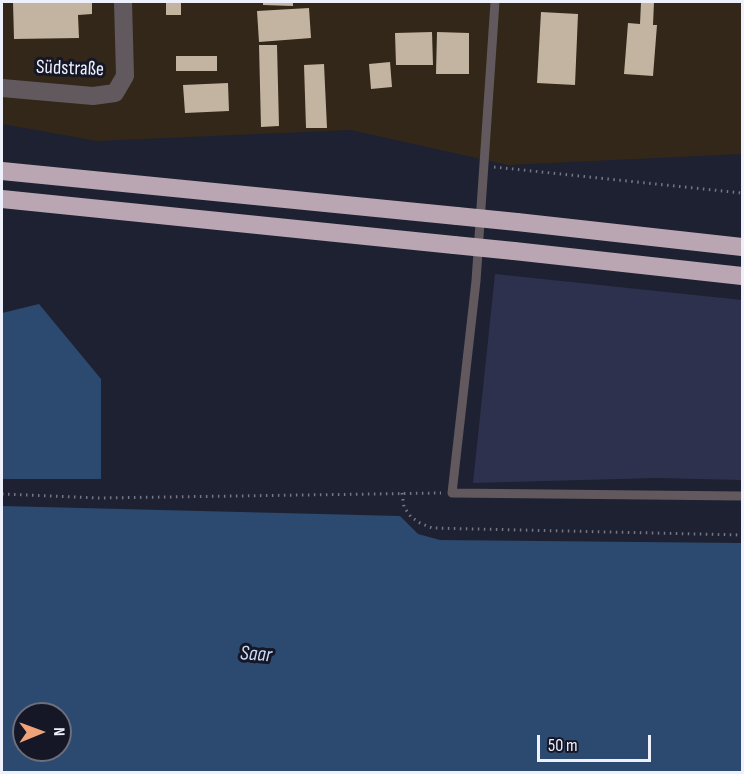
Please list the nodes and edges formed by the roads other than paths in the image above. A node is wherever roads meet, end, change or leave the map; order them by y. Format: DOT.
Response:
graph roads {
  1 [pos="123,2"];
  2 [pos="495,2"];
  3 [pos="2,88"];
  4 [pos="2,171"];
  5 [pos="2,199"];
  6 [pos="742,247"];
  7 [pos="742,276"];
  8 [pos="742,496"];
  1 -- 3 [label="street, Südstraße"];
  2 -- 8 [label="lane"];
  4 -- 6 [label="highway, bridge"];
  5 -- 7 [label="highway, bridge"];
}
